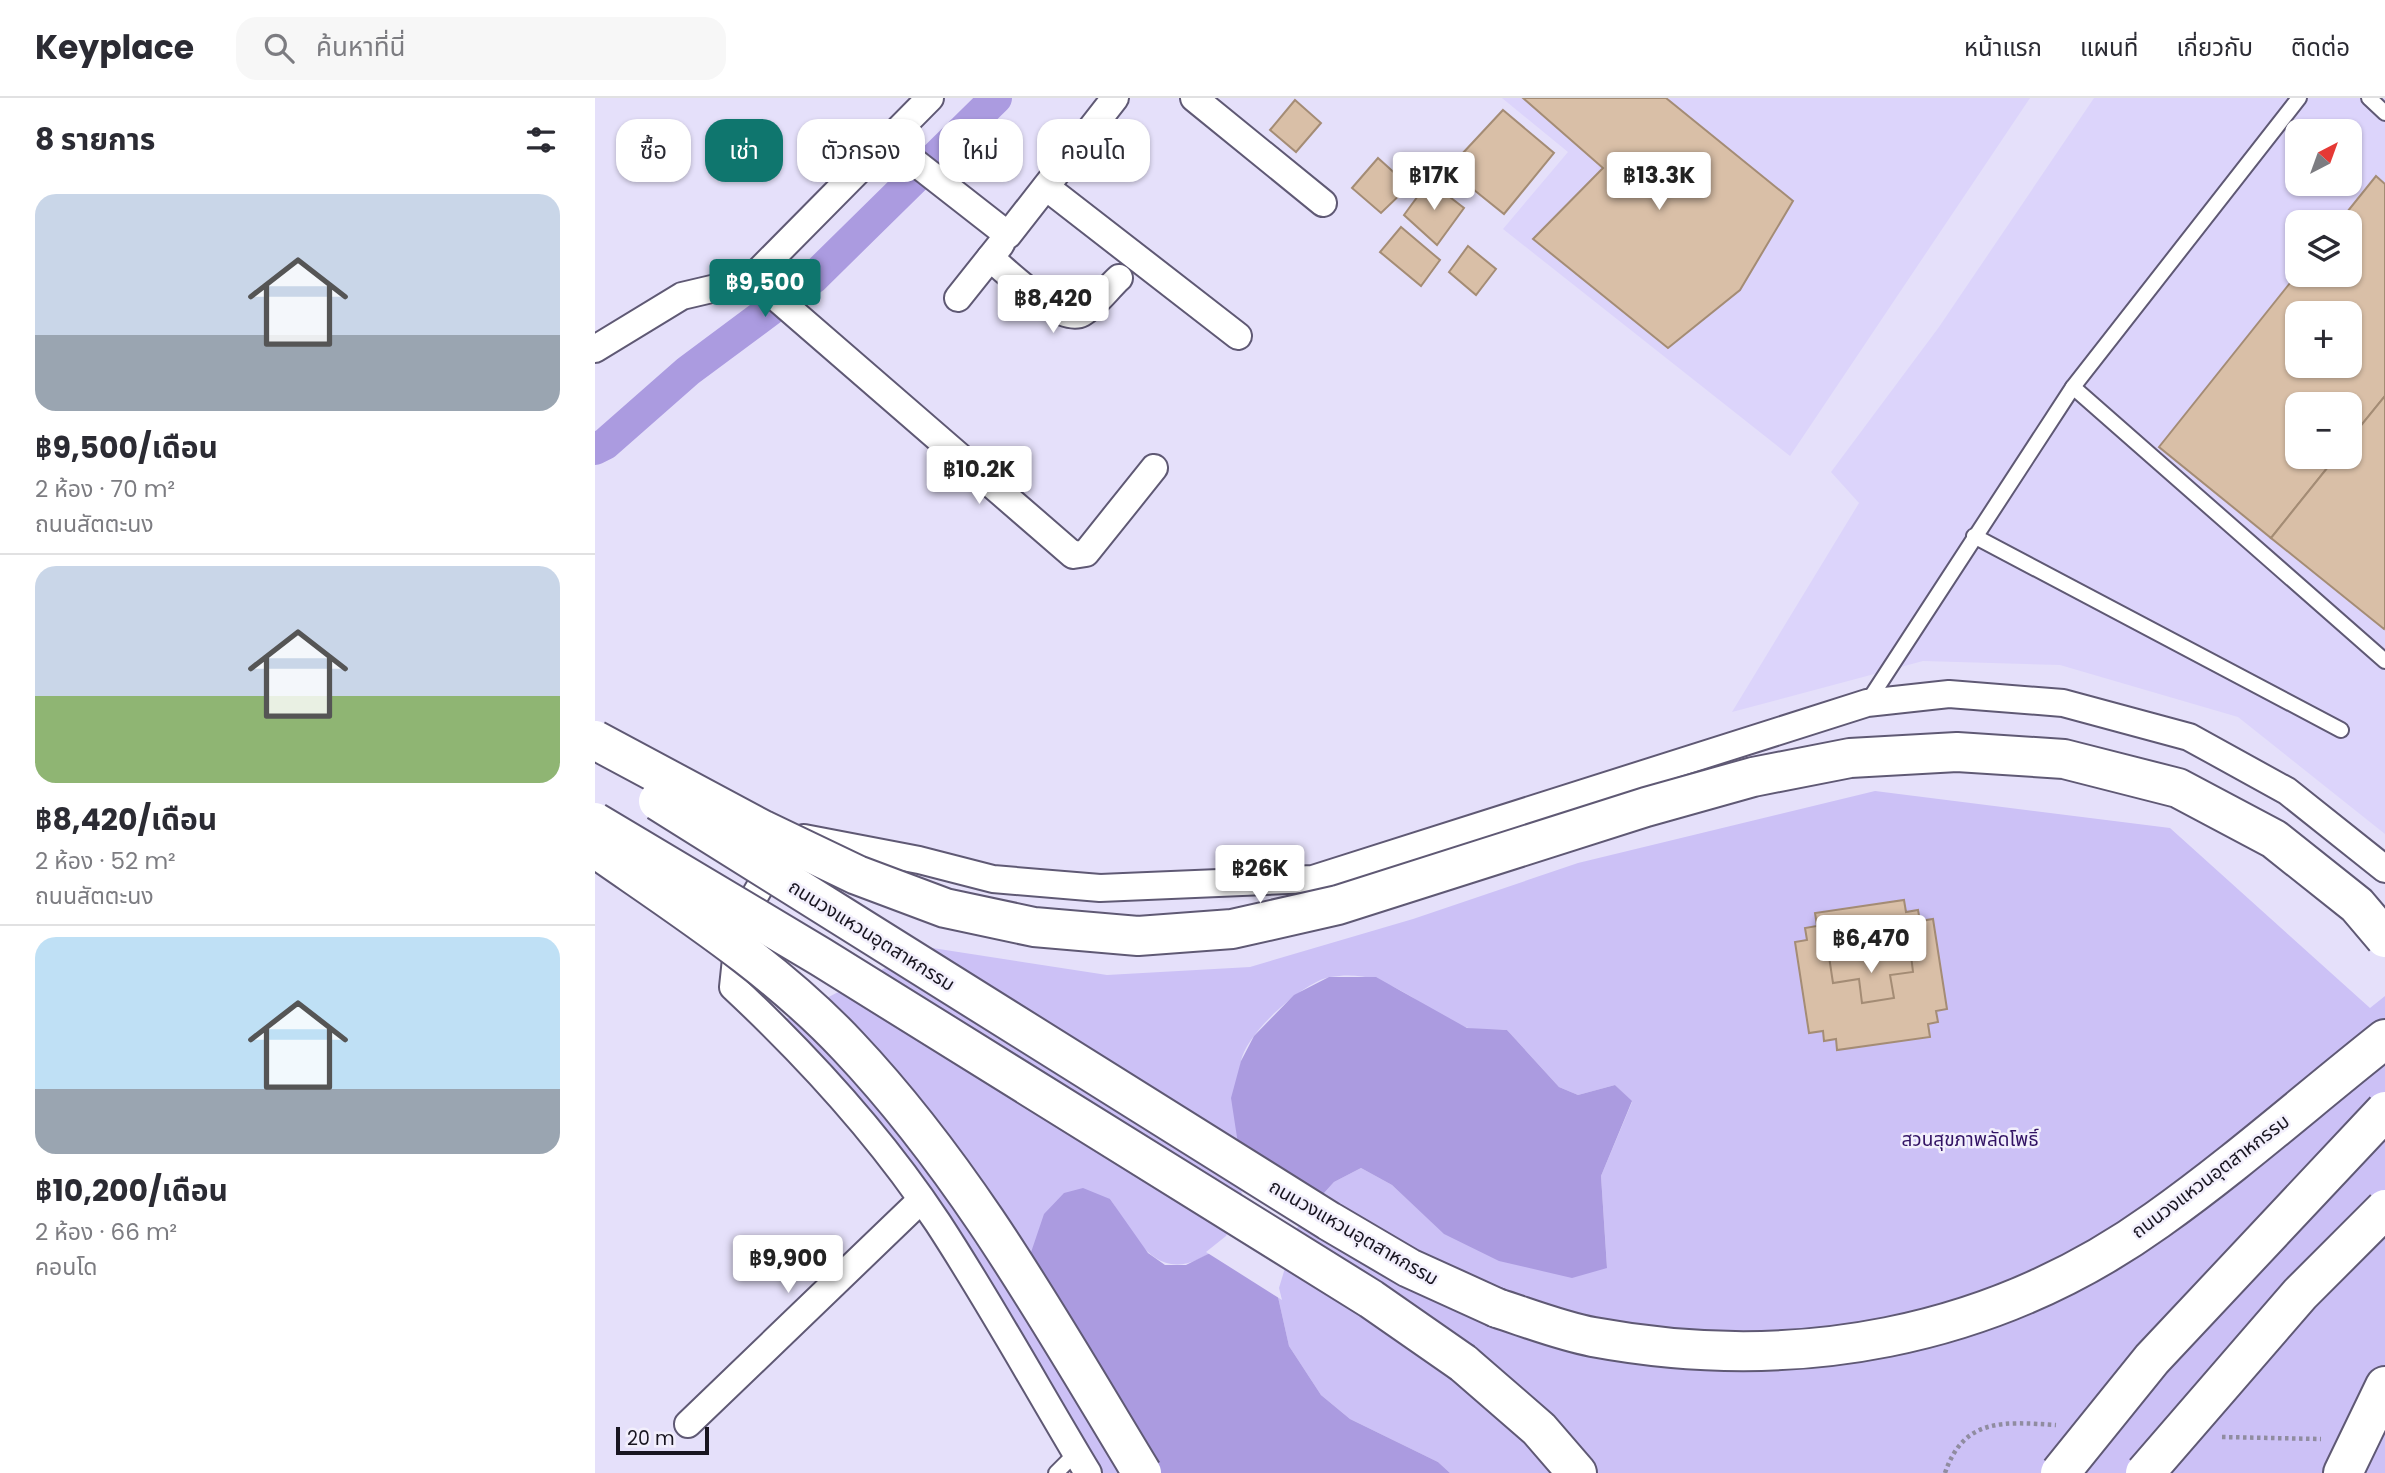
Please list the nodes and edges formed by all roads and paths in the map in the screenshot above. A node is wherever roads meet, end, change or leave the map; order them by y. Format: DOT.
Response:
graph roads {
  1 [pos="930,98"];
  2 [pos="1115,98"];
  3 [pos="1194,98"];
  4 [pos="2299,98"];
  5 [pos="2369,98"];
  6 [pos="2385,113"];
  7 [pos="917,119"];
  8 [pos="925,169"];
  9 [pos="863,182"];
  10 [pos="1046,187"];
  11 [pos="1323,203"];
  12 [pos="1008,235"];
  13 [pos="990,258"];
  14 [pos="1119,278"];
  15 [pos="757,284"];
  16 [pos="958,298"];
  17 [pos="1238,336"];
  18 [pos="595,349"];
  19 [pos="2073,387"];
  20 [pos="1154,468"];
  21 [pos="1973,537"];
  22 [pos="2385,661"];
  23 [pos="1867,703"];
  24 [pos="2341,730"];
  25 [pos="595,740"];
  26 [pos="595,760"];
  27 [pos="595,822"];
  28 [pos="595,849"];
  29 [pos="2385,869"];
  30 [pos="2385,938"];
  31 [pos="2385,1039"];
  32 [pos="2385,1111"];
  33 [pos="921,1200"];
  34 [pos="2385,1209"];
  35 [pos="2385,1386"];
  36 [pos="688,1424"];
  37 [pos="1082,1463"];
  38 [pos="1056,1473"];
  39 [pos="1142,1473"];
  40 [pos="1577,1473"];
  41 [pos="2060,1473"];
  42 [pos="2145,1473"];
  43 [pos="2343,1473"];
  1 -- 7 [label="street"];
  2 -- 10 [label="street"];
  3 -- 11 [label="street"];
  4 -- 19 [label="lane"];
  5 -- 6 [label="lane"];
  8 -- 12 [label="street"];
  9 -- 15 [label="street"];
  10 -- 12 [label="street"];
  10 -- 17 [label="street"];
  12 -- 13 [label="street"];
  13 -- 14 [label="street"];
  13 -- 16 [label="street"];
  15 -- 18 [label="street"];
  15 -- 20 [label="street"];
  19 -- 21 [label="lane"];
  19 -- 22 [label="lane"];
  21 -- 23 [label="lane"];
  21 -- 24 [label="lane"];
  23 -- 29 [label="street"];
  23 -- 33 [label="street"];
  25 -- 30 [label="main road, bridge"];
  26 -- 31 [label="main road, ถนนวงแหวนอุตสาหกรรม, bridge"];
  27 -- 40 [label="main road, bridge"];
  28 -- 39 [label="main road, bridge"];
  32 -- 41 [label="main road, bridge"];
  33 -- 36 [label="street"];
  33 -- 37 [label="street"];
  34 -- 42 [label="main road, bridge"];
  35 -- 43 [label="main road"];
  37 -- 38 [label="lane"];
}
